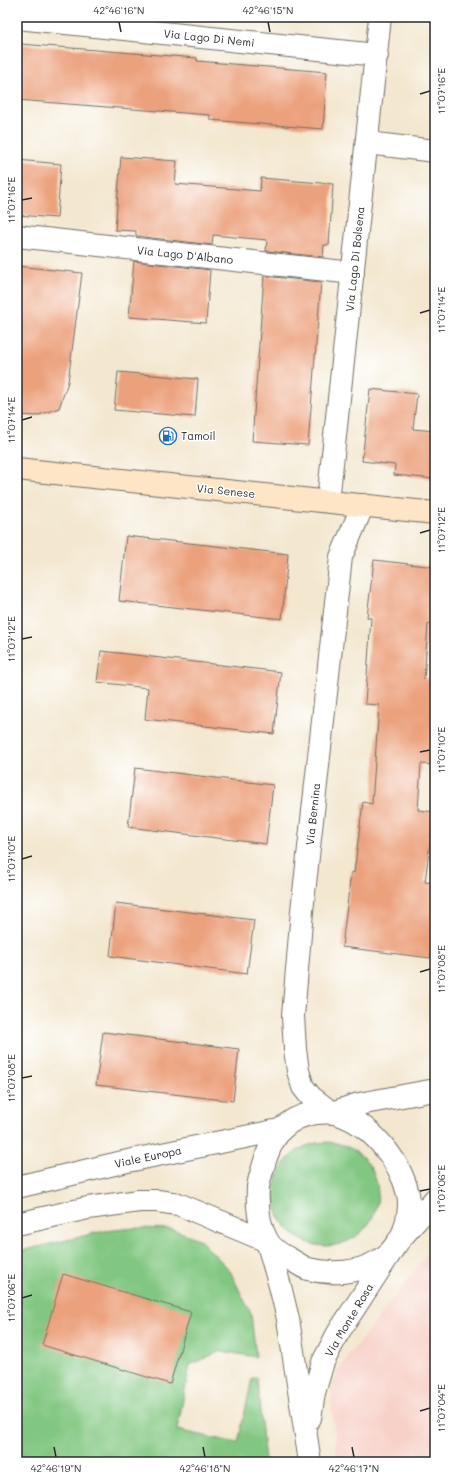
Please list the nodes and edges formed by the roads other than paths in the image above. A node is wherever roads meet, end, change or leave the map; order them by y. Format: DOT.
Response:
graph roads {
  1 [pos="380,17"];
  2 [pos="17,18"];
  3 [pos="377,55"];
  4 [pos="367,143"];
  5 [pos="435,151"];
  6 [pos="17,236"];
  7 [pos="353,273"];
  8 [pos="17,469"];
  9 [pos="328,501"];
  10 [pos="363,505"];
  11 [pos="435,513"];
  12 [pos="435,1090"];
  13 [pos="332,1113"];
  14 [pos="279,1130"];
  15 [pos="17,1187"];
  16 [pos="435,1199"];
  17 [pos="17,1224"];
  18 [pos="267,1241"];
  19 [pos="396,1245"];
  20 [pos="307,1439"];
  21 [pos="310,1462"];
  1 -- 3 [label="street, Via Lago Di Bolsena"];
  2 -- 3 [label="street, Via Lago Di Nemi"];
  3 -- 4 [label="street, Via Lago Di Bolsena"];
  4 -- 5 [label="street"];
  4 -- 7 [label="street, Via Lago Di Bolsena"];
  6 -- 7 [label="street, Via Lago D'Albano"];
  7 -- 9 [label="street, Via Lago Di Bolsena"];
  8 -- 9 [label="main road, Via Senese"];
  9 -- 10 [label="main road, Via Senese"];
  10 -- 11 [label="main road, Via Senese"];
  10 -- 13 [label="street, Via Bernina"];
  12 -- 13 [label="street, Viale Europa"];
  13 -- 14 [label="street, Viale Europa"];
  13 -- 19 [label="street, Viale Europa"];
  14 -- 15 [label="street, Viale Europa"];
  14 -- 18 [label="street, Viale Europa"];
  16 -- 19 [label="street, Viale Europa"];
  17 -- 18 [label="street, Viale Europa"];
  18 -- 19 [label="street, Viale Europa"];
  18 -- 20 [label="street, Via Monte Rosa"];
  19 -- 20 [label="street, Via Monte Rosa"];
  20 -- 21 [label="street, Via Monte Rosa"];
}
